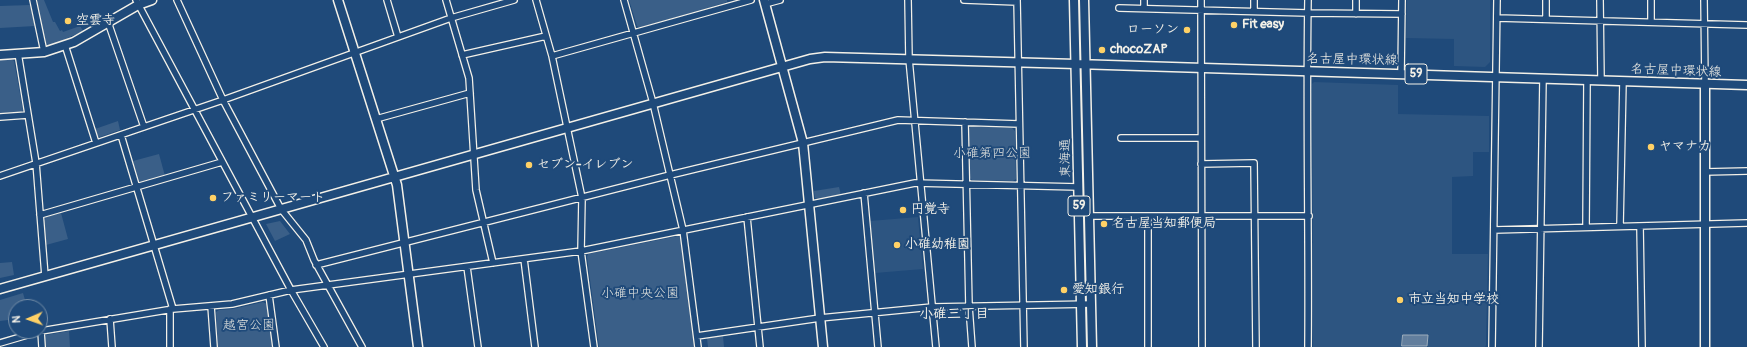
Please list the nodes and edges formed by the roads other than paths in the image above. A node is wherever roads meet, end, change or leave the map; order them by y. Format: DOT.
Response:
graph roads {
  1 [pos="33,0"];
  2 [pos="152,0"];
  3 [pos="177,0"];
  4 [pos="338,0"];
  5 [pos="387,0"];
  6 [pos="446,0"];
  7 [pos="514,0"];
  8 [pos="536,0"];
  9 [pos="624,0"];
  10 [pos="751,0"];
  11 [pos="780,0"];
  12 [pos="908,0"];
  13 [pos="964,0"];
  14 [pos="1074,0"];
  15 [pos="1084,0"];
  16 [pos="1144,0"];
  17 [pos="1201,0"];
  18 [pos="1254,0"];
  19 [pos="1308,0"];
  20 [pos="1356,0"];
  21 [pos="1402,0"];
  22 [pos="1497,0"];
  23 [pos="1546,0"];
  24 [pos="1600,0"];
  25 [pos="1651,0"];
  26 [pos="1704,0"];
  27 [pos="1017,1"];
  28 [pos="137,2"];
  29 [pos="765,2"];
  30 [pos="731,3"];
  31 [pos="1119,8"];
  32 [pos="1144,8"];
  33 [pos="1202,9"];
  34 [pos="1254,11"];
  35 [pos="1308,13"];
  36 [pos="1356,14"];
  37 [pos="1402,14"];
  38 [pos="451,18"];
  39 [pos="1497,18"];
  40 [pos="1546,20"];
  41 [pos="1600,21"];
  42 [pos="108,22"];
  43 [pos="1651,22"];
  44 [pos="1705,24"];
  45 [pos="1747,25"];
  46 [pos="633,33"];
  47 [pos="546,36"];
  48 [pos="398,37"];
  49 [pos="65,45"];
  50 [pos="44,52"];
  51 [pos="354,53"];
  52 [pos="18,54"];
  53 [pos="0,55"];
  54 [pos="462,55"];
  55 [pos="552,56"];
  56 [pos="909,59"];
  57 [pos="1018,62"];
  58 [pos="1076,64"];
  59 [pos="1085,64"];
  60 [pos="782,66"];
  61 [pos="1201,69"];
  62 [pos="1307,71"];
  63 [pos="1401,74"];
  64 [pos="1496,76"];
  65 [pos="1543,78"];
  66 [pos="1587,80"];
  67 [pos="1601,80"];
  68 [pos="1623,81"];
  69 [pos="1705,83"];
  70 [pos="1747,85"];
  71 [pos="470,93"];
  72 [pos="223,100"];
  73 [pos="653,103"];
  74 [pos="194,110"];
  75 [pos="28,116"];
  76 [pos="0,117"];
  77 [pos="376,119"];
  78 [pos="915,121"];
  79 [pos="965,122"];
  80 [pos="1019,124"];
  81 [pos="144,127"];
  82 [pos="568,127"];
  83 [pos="121,135"];
  84 [pos="1121,138"];
  85 [pos="1201,138"];
  86 [pos="96,143"];
  87 [pos="803,143"];
  88 [pos="474,154"];
  89 [pos="222,162"];
  90 [pos="36,163"];
  91 [pos="1201,164"];
  92 [pos="1747,171"];
  93 [pos="1704,172"];
  94 [pos="670,175"];
  95 [pos="0,176"];
  96 [pos="394,176"];
  97 [pos="920,183"];
  98 [pos="966,184"];
  99 [pos="1021,185"];
  100 [pos="136,187"];
  101 [pos="1079,187"];
  102 [pos="864,193"];
  103 [pos="582,198"];
  104 [pos="809,205"];
  105 [pos="282,209"];
  106 [pos="40,215"];
  107 [pos="1089,216"];
  108 [pos="1309,216"];
  109 [pos="252,217"];
  110 [pos="747,217"];
  111 [pos="1148,217"];
  112 [pos="1201,217"];
  113 [pos="1255,217"];
  114 [pos="483,222"];
  115 [pos="1747,223"];
  116 [pos="1704,224"];
  117 [pos="1620,226"];
  118 [pos="1640,226"];
  119 [pos="1586,227"];
  120 [pos="1540,229"];
  121 [pos="684,230"];
  122 [pos="1494,230"];
  123 [pos="405,243"];
  124 [pos="154,245"];
  125 [pos="581,251"];
  126 [pos="524,259"];
  127 [pos="493,263"];
  128 [pos="316,265"];
  129 [pos="467,267"];
  130 [pos="409,275"];
  131 [pos="45,276"];
  132 [pos="328,285"];
  133 [pos="0,289"];
  134 [pos="291,290"];
  135 [pos="269,295"];
  136 [pos="1081,304"];
  137 [pos="1091,304"];
  138 [pos="1023,305"];
  139 [pos="211,306"];
  140 [pos="968,306"];
  141 [pos="932,307"];
  142 [pos="171,309"];
  143 [pos="875,313"];
  144 [pos="820,318"];
  145 [pos="110,319"];
  146 [pos="758,328"];
  147 [pos="48,330"];
  148 [pos="697,336"];
  149 [pos="14,339"];
  150 [pos="0,343"];
  151 [pos="112,347"];
  152 [pos="170,347"];
  153 [pos="214,347"];
  154 [pos="276,347"];
  155 [pos="324,347"];
  156 [pos="362,347"];
  157 [pos="418,347"];
  158 [pos="478,347"];
  159 [pos="535,347"];
  160 [pos="594,347"];
  161 [pos="698,347"];
  162 [pos="760,347"];
  163 [pos="823,347"];
  164 [pos="878,347"];
  165 [pos="936,347"];
  166 [pos="972,347"];
  167 [pos="1024,347"];
  168 [pos="1082,347"];
  169 [pos="1092,347"];
  170 [pos="1148,347"];
  171 [pos="1202,347"];
  172 [pos="1256,347"];
  173 [pos="1308,347"];
  174 [pos="1492,347"];
  175 [pos="1539,347"];
  176 [pos="1642,347"];
  177 [pos="1705,347"];
  1 -- 50 [label="street"];
  2 -- 28 [label="street"];
  3 -- 72 [label="street"];
  4 -- 51 [label="street"];
  5 -- 48 [label="street"];
  6 -- 38 [label="street"];
  7 -- 38 [label="street"];
  8 -- 47 [label="street"];
  9 -- 46 [label="street"];
  10 -- 30 [label="street"];
  11 -- 29 [label="street"];
  12 -- 56 [label="street"];
  13 -- 27 [label="street"];
  14 -- 58 [label="street, 東海通"];
  15 -- 59 [label="street, 東海通"];
  16 -- 32 [label="street"];
  17 -- 33 [label="street"];
  18 -- 34 [label="street"];
  19 -- 35 [label="street"];
  20 -- 36 [label="street"];
  21 -- 37 [label="street"];
  22 -- 39 [label="street"];
  23 -- 40 [label="street"];
  24 -- 41 [label="street"];
  25 -- 43 [label="street"];
  26 -- 44 [label="street"];
  27 -- 57 [label="street"];
  28 -- 42 [label="street"];
  28 -- 74 [label="street"];
  29 -- 60 [label="street"];
  30 -- 46 [label="street"];
  31 -- 32 [label="street"];
  32 -- 33 [label="street"];
  33 -- 34 [label="street"];
  33 -- 61 [label="street"];
  34 -- 35 [label="street"];
  35 -- 36 [label="street"];
  35 -- 62 [label="street"];
  36 -- 37 [label="street"];
  37 -- 63 [label="street"];
  38 -- 48 [label="street"];
  38 -- 54 [label="street"];
  39 -- 40 [label="street"];
  39 -- 64 [label="street"];
  40 -- 41 [label="street"];
  41 -- 43 [label="street"];
  41 -- 67 [label="street"];
  42 -- 49 [label="street"];
  42 -- 81 [label="street"];
  43 -- 44 [label="street"];
  44 -- 45 [label="street"];
  44 -- 69 [label="street"];
  46 -- 55 [label="street"];
  46 -- 73 [label="street"];
  47 -- 54 [label="street"];
  47 -- 55 [label="street"];
  48 -- 51 [label="street"];
  49 -- 50 [label="street"];
  49 -- 86 [label="street"];
  50 -- 52 [label="street"];
  51 -- 72 [label="street"];
  51 -- 77 [label="street"];
  52 -- 53 [label="street"];
  52 -- 75 [label="street"];
  54 -- 71 [label="street"];
  55 -- 82 [label="street"];
  56 -- 57 [label="street, 名古屋中環状線"];
  56 -- 60 [label="street, 名古屋中環状線"];
  56 -- 78 [label="street"];
  57 -- 58 [label="street, 名古屋中環状線"];
  57 -- 80 [label="street"];
  58 -- 59 [label="street, 名古屋中環状線 / 59"];
  58 -- 101 [label="street, 東海通 / 59"];
  59 -- 61 [label="street, 名古屋中環状線 / 59"];
  59 -- 107 [label="street, 東海通 / 59"];
  60 -- 73 [label="street, 名古屋中環状線"];
  60 -- 87 [label="street"];
  61 -- 62 [label="street, 名古屋中環状線 / 59"];
  61 -- 85 [label="street"];
  62 -- 63 [label="street, 名古屋中環状線 / 59"];
  62 -- 108 [label="street"];
  63 -- 64 [label="street, 名古屋中環状線 / 59"];
  64 -- 65 [label="street, 名古屋中環状線 / 59"];
  64 -- 122 [label="street"];
  65 -- 66 [label="street, 名古屋中環状線 / 59"];
  65 -- 120 [label="street"];
  66 -- 67 [label="street, 名古屋中環状線 / 59"];
  66 -- 119 [label="street"];
  67 -- 68 [label="street, 名古屋中環状線 / 59"];
  68 -- 69 [label="street, 名古屋中環状線 / 59"];
  68 -- 117 [label="street"];
  69 -- 70 [label="street, 名古屋中環状線 / 59"];
  69 -- 93 [label="street"];
  71 -- 77 [label="street"];
  71 -- 88 [label="street"];
  72 -- 74 [label="street"];
  72 -- 105 [label="street"];
  73 -- 82 [label="street, 名古屋中環状線"];
  73 -- 94 [label="street"];
  74 -- 81 [label="street"];
  74 -- 89 [label="street"];
  75 -- 76 [label="street"];
  75 -- 90 [label="street"];
  77 -- 96 [label="street"];
  78 -- 79 [label="street"];
  78 -- 87 [label="street"];
  78 -- 97 [label="street"];
  79 -- 80 [label="street"];
  79 -- 98 [label="street"];
  80 -- 99 [label="street"];
  81 -- 83 [label="street"];
  82 -- 88 [label="street, 名古屋中環状線"];
  82 -- 103 [label="street"];
  83 -- 86 [label="street"];
  83 -- 100 [label="street"];
  84 -- 85 [label="street"];
  85 -- 91 [label="street"];
  86 -- 90 [label="street"];
  87 -- 94 [label="street"];
  87 -- 104 [label="street"];
  88 -- 96 [label="street, 名古屋中環状線"];
  88 -- 114 [label="street"];
  89 -- 100 [label="street"];
  89 -- 109 [label="street"];
  90 -- 95 [label="street"];
  90 -- 106 [label="street"];
  91 -- 112 [label="street"];
  91 -- 113 [label="street"];
  92 -- 93 [label="street"];
  93 -- 116 [label="street"];
  94 -- 103 [label="street"];
  94 -- 121 [label="street"];
  96 -- 105 [label="street, 名古屋中環状線"];
  96 -- 123 [label="street"];
  97 -- 98 [label="street"];
  97 -- 102 [label="street"];
  97 -- 141 [label="street"];
  98 -- 99 [label="street"];
  98 -- 140 [label="street"];
  99 -- 101 [label="street"];
  99 -- 138 [label="street"];
  100 -- 106 [label="street"];
  100 -- 124 [label="street"];
  101 -- 136 [label="street, 東海通 / 59"];
  102 -- 104 [label="street"];
  102 -- 143 [label="street"];
  103 -- 114 [label="street"];
  103 -- 125 [label="street"];
  104 -- 110 [label="street"];
  104 -- 144 [label="street"];
  105 -- 109 [label="street, 名古屋中環状線"];
  105 -- 128 [label="street"];
  106 -- 131 [label="street"];
  107 -- 111 [label="street"];
  107 -- 137 [label="street, 東海通 / 59"];
  108 -- 113 [label="street"];
  108 -- 173 [label="street"];
  109 -- 124 [label="street, 名古屋中環状線"];
  109 -- 134 [label="street"];
  110 -- 121 [label="street"];
  110 -- 146 [label="street"];
  111 -- 112 [label="street"];
  111 -- 170 [label="street"];
  112 -- 113 [label="street"];
  112 -- 171 [label="street"];
  113 -- 172 [label="street"];
  114 -- 123 [label="street"];
  114 -- 127 [label="street"];
  115 -- 116 [label="street"];
  116 -- 118 [label="street"];
  116 -- 177 [label="street"];
  117 -- 118 [label="street"];
  117 -- 119 [label="street"];
  118 -- 176 [label="street"];
  119 -- 120 [label="street"];
  120 -- 122 [label="street"];
  120 -- 175 [label="street"];
  121 -- 125 [label="street"];
  121 -- 148 [label="street"];
  122 -- 174 [label="street"];
  123 -- 128 [label="street"];
  123 -- 130 [label="street"];
  124 -- 131 [label="street, 名古屋中環状線"];
  124 -- 142 [label="street"];
  125 -- 126 [label="street"];
  125 -- 160 [label="street"];
  126 -- 127 [label="street"];
  126 -- 159 [label="street"];
  127 -- 129 [label="street"];
  128 -- 132 [label="street"];
  129 -- 130 [label="street"];
  129 -- 158 [label="street"];
  130 -- 132 [label="street"];
  130 -- 157 [label="street"];
  131 -- 133 [label="street, 名古屋中環状線"];
  132 -- 134 [label="street"];
  132 -- 156 [label="street"];
  134 -- 135 [label="street"];
  134 -- 155 [label="street"];
  135 -- 139 [label="street"];
  135 -- 154 [label="street"];
  136 -- 137 [label="street"];
  136 -- 138 [label="street"];
  136 -- 168 [label="street, 東海通 / 59"];
  137 -- 169 [label="street, 東海通 / 59"];
  138 -- 140 [label="street"];
  138 -- 167 [label="street"];
  139 -- 142 [label="street"];
  139 -- 153 [label="street"];
  140 -- 141 [label="street"];
  140 -- 166 [label="street"];
  141 -- 143 [label="street"];
  141 -- 165 [label="street"];
  142 -- 145 [label="street"];
  142 -- 152 [label="street"];
  143 -- 144 [label="street"];
  143 -- 164 [label="street"];
  144 -- 146 [label="street"];
  144 -- 163 [label="street"];
  145 -- 147 [label="street"];
  145 -- 151 [label="street"];
  146 -- 148 [label="street"];
  146 -- 162 [label="street"];
  148 -- 161 [label="street"];
  149 -- 150 [label="street"];
}
